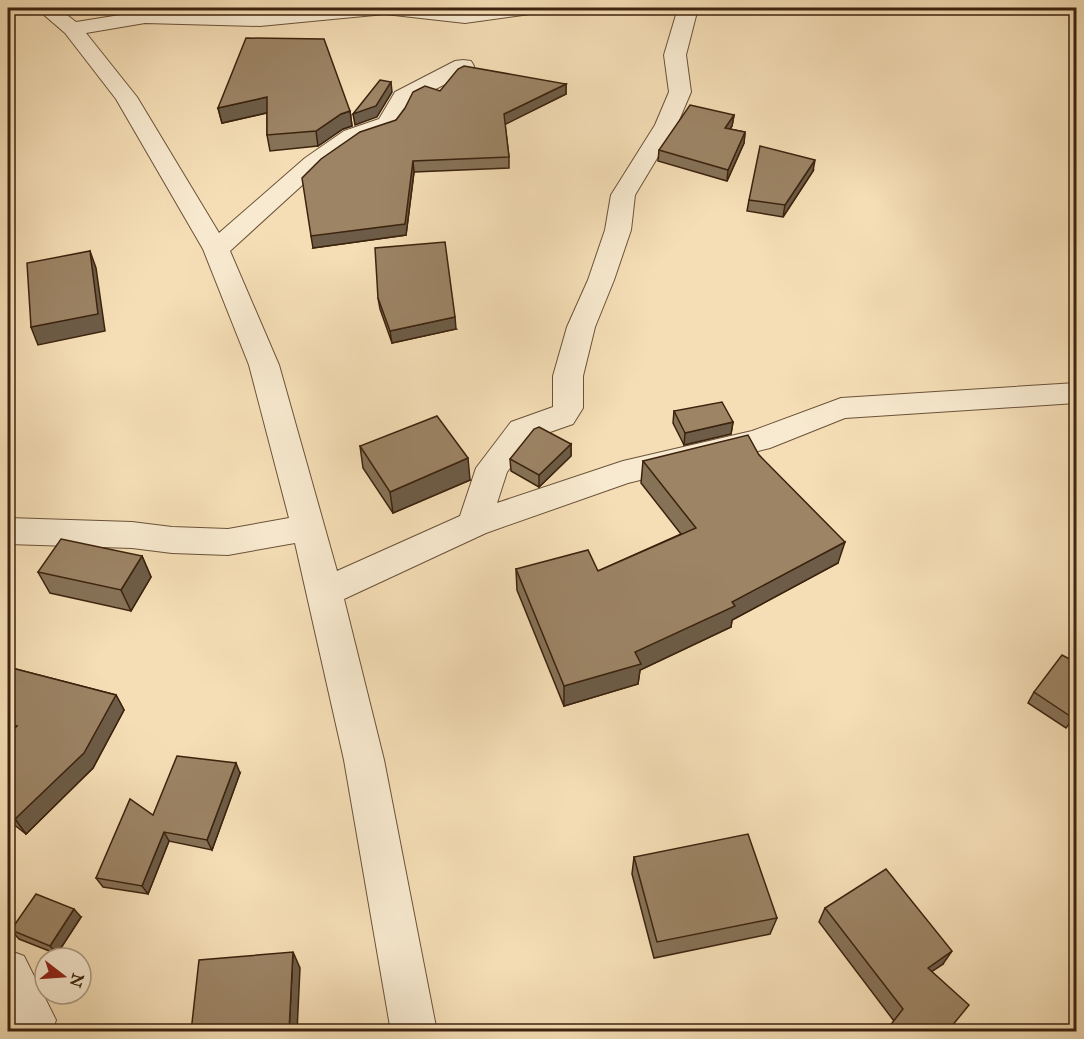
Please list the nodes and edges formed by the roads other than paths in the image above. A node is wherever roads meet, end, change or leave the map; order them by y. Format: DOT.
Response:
graph roads {
  1 [pos="46,8"];
  2 [pos="530,8"];
  3 [pos="688,8"];
  4 [pos="343,9"];
  5 [pos="72,29"];
  6 [pos="463,66"];
  7 [pos="216,249"];
  8 [pos="1077,393"];
  9 [pos="474,524"];
  10 [pos="306,528"];
  11 [pos="8,531"];
  12 [pos="325,592"];
  13 [pos="8,972"];
  14 [pos="29,1032"];
  15 [pos="414,1032"];
  1 -- 5 [label="street"];
  2 -- 4 [label="street"];
  3 -- 9 [label="street"];
  4 -- 5 [label="street"];
  5 -- 7 [label="street"];
  6 -- 7 [label="street"];
  7 -- 10 [label="street"];
  8 -- 9 [label="street"];
  9 -- 12 [label="street"];
  10 -- 11 [label="street"];
  10 -- 12 [label="street"];
  12 -- 15 [label="street"];
  13 -- 14 [label="street"];
}
